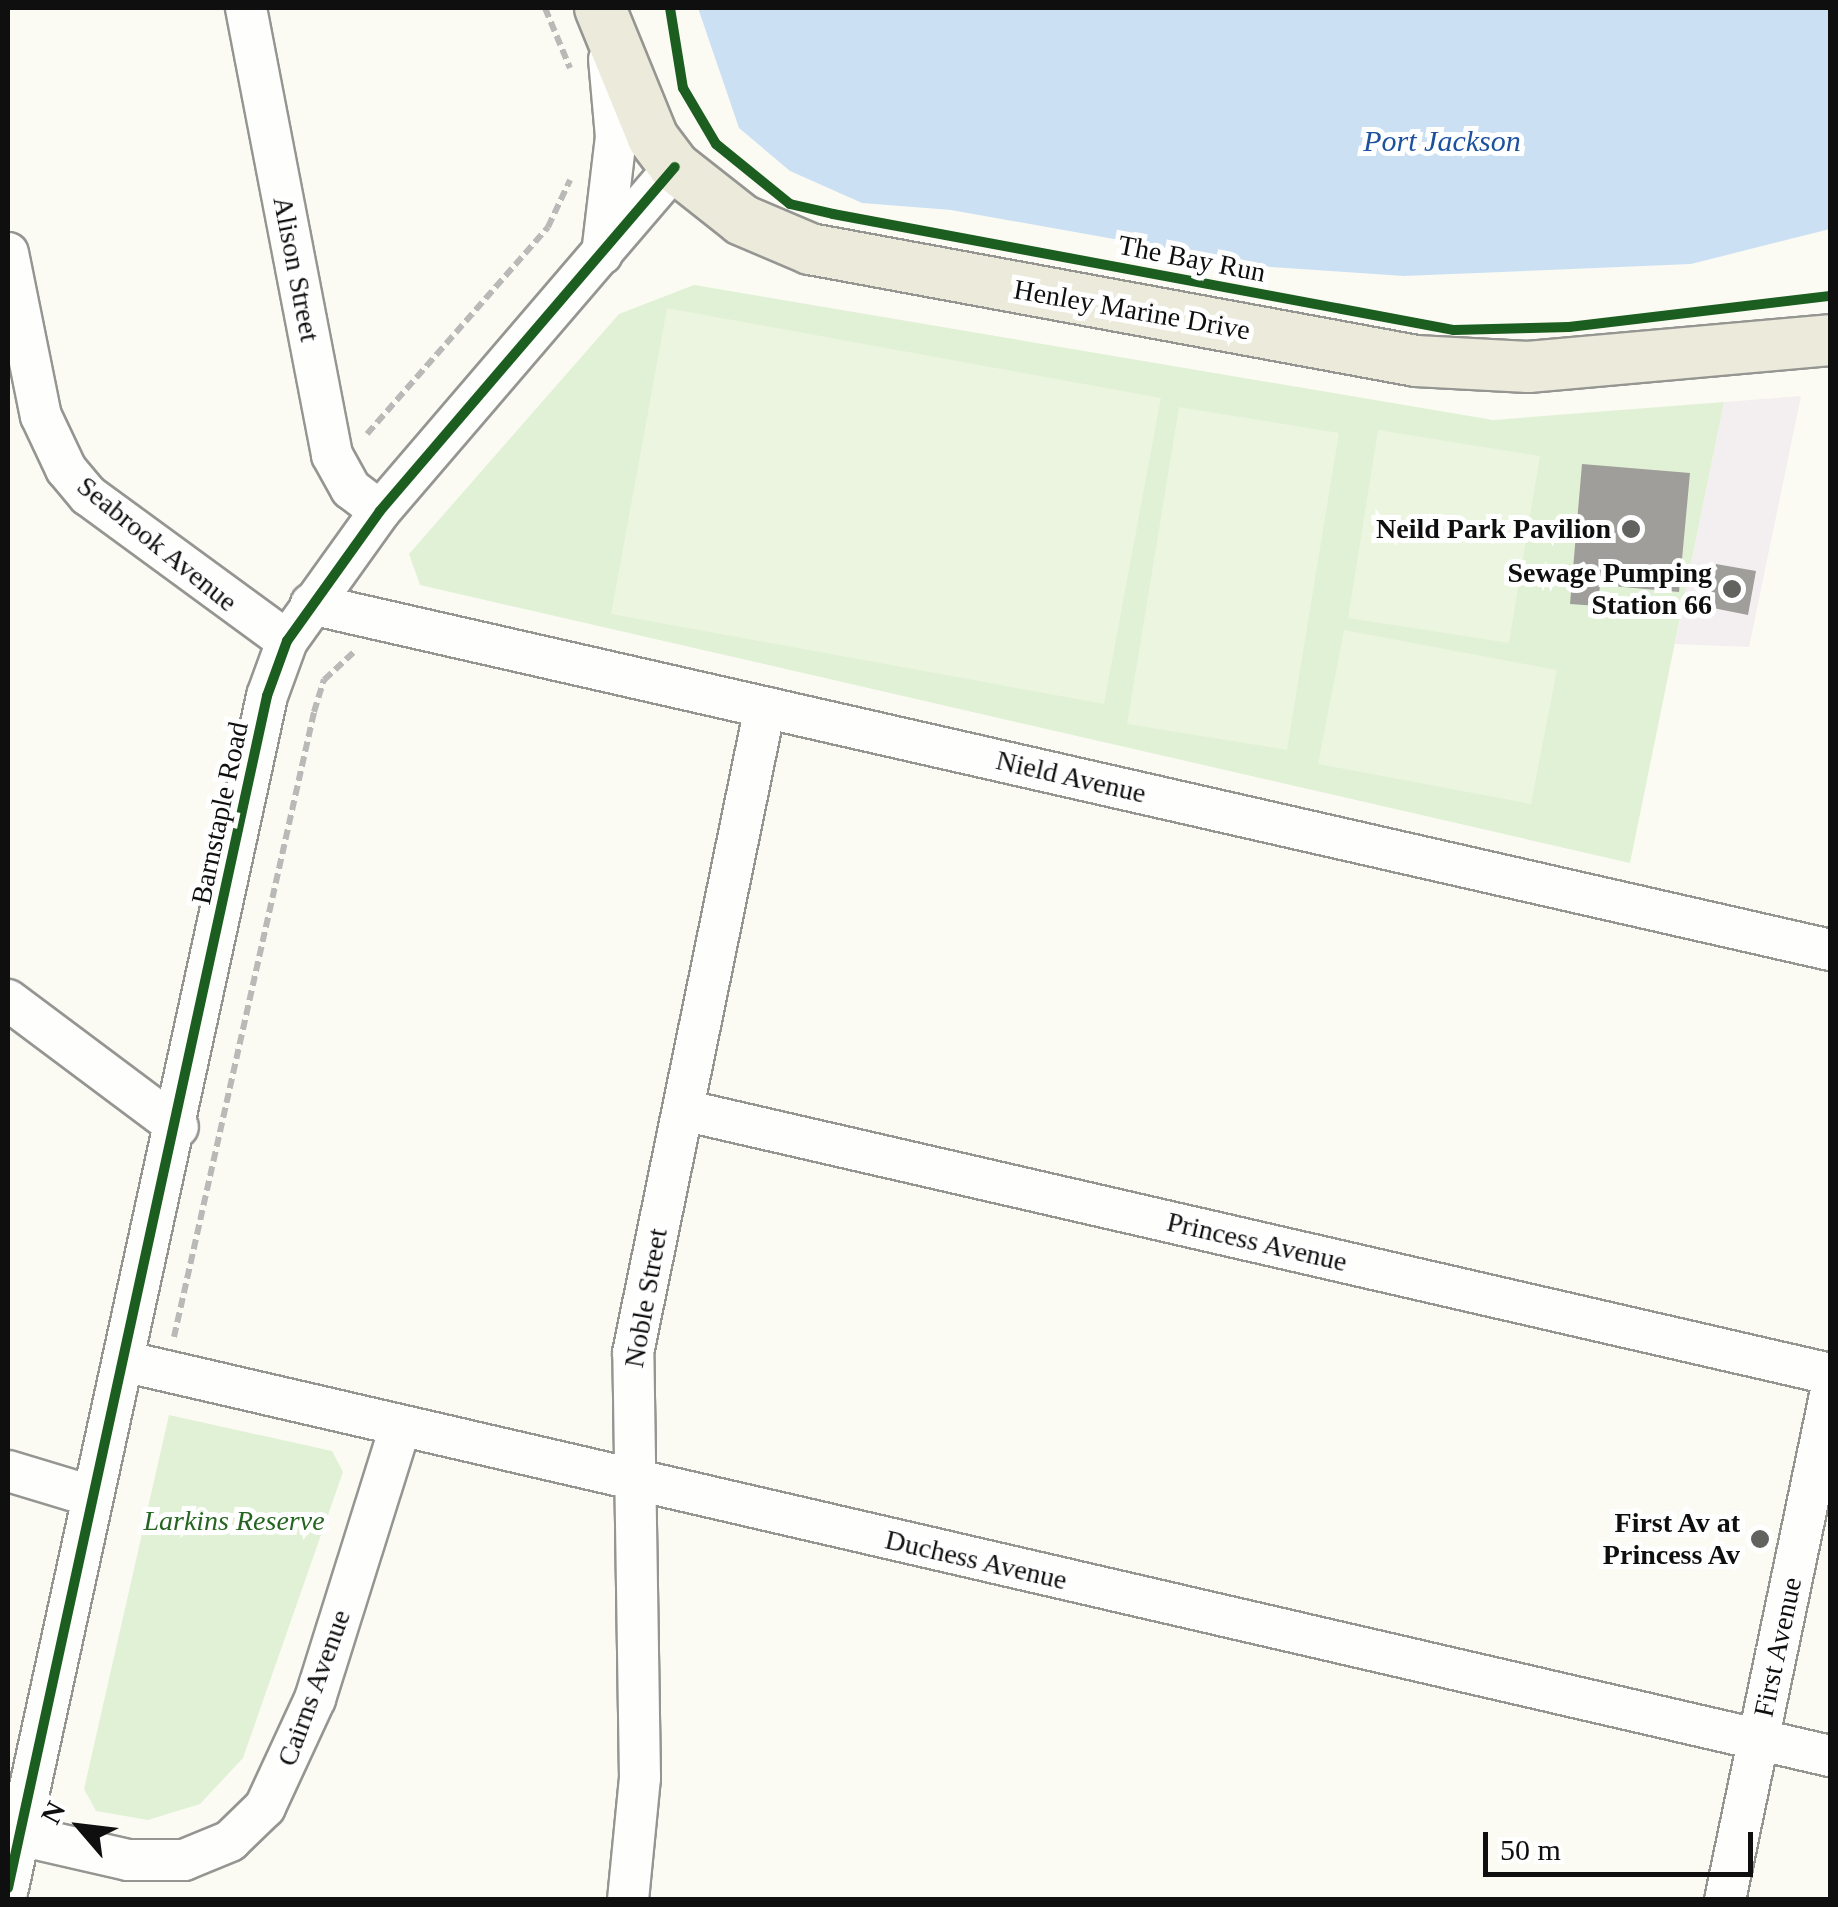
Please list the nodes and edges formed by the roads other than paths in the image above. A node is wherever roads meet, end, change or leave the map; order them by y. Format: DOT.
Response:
graph roads {
  1 [pos="246,8"];
  2 [pos="602,10"];
  3 [pos="675,167"];
  4 [pos="8,254"];
  5 [pos="602,254"];
  6 [pos="1817,336"];
  7 [pos="380,512"];
  8 [pos="311,604"];
  9 [pos="287,641"];
  10 [pos="764,707"];
  11 [pos="1830,950"];
  12 [pos="8,1000"];
  13 [pos="683,1110"];
  14 [pos="178,1126"];
  15 [pos="122,1362"];
  16 [pos="1830,1374"];
  17 [pos="1830,1395"];
  18 [pos="400,1428"];
  19 [pos="8,1471"];
  20 [pos="631,1481"];
  21 [pos="91,1496"];
  22 [pos="1758,1740"];
  23 [pos="1830,1756"];
  24 [pos="20,1835"];
  25 [pos="8,1888"];
  26 [pos="628,1900"];
  27 [pos="1725,1900"];
  1 -- 7 [label="street, Alison Street"];
  2 -- 3 [label="main road, Henley Marine Drive"];
  2 -- 5 [label="street"];
  3 -- 5 [label="street, Barnstaple Road"];
  3 -- 6 [label="main road, Henley Marine Drive"];
  4 -- 9 [label="street, Seabrook Avenue"];
  5 -- 7 [label="street, Barnstaple Road"];
  7 -- 8 [label="street, Barnstaple Road"];
  8 -- 9 [label="street, Barnstaple Road"];
  8 -- 10 [label="street, Nield Avenue"];
  9 -- 14 [label="street, Barnstaple Road"];
  10 -- 11 [label="street, Nield Avenue"];
  10 -- 13 [label="street, Noble Street"];
  12 -- 14 [label="street"];
  13 -- 16 [label="street, Princess Avenue"];
  13 -- 20 [label="street, Noble Street"];
  14 -- 15 [label="street, Barnstaple Road"];
  15 -- 18 [label="street, Duchess Avenue"];
  15 -- 21 [label="street, Barnstaple Road"];
  17 -- 22 [label="street, First Avenue"];
  18 -- 20 [label="street, Duchess Avenue"];
  18 -- 24 [label="street, Cairns Avenue"];
  19 -- 21 [label="street"];
  20 -- 22 [label="street, Duchess Avenue"];
  20 -- 26 [label="street, Noble Street"];
  21 -- 24 [label="street, Barnstaple Road"];
  22 -- 23 [label="street, Duchess Avenue"];
  22 -- 27 [label="street, First Avenue"];
  24 -- 25 [label="street, Barnstaple Road"];
}
